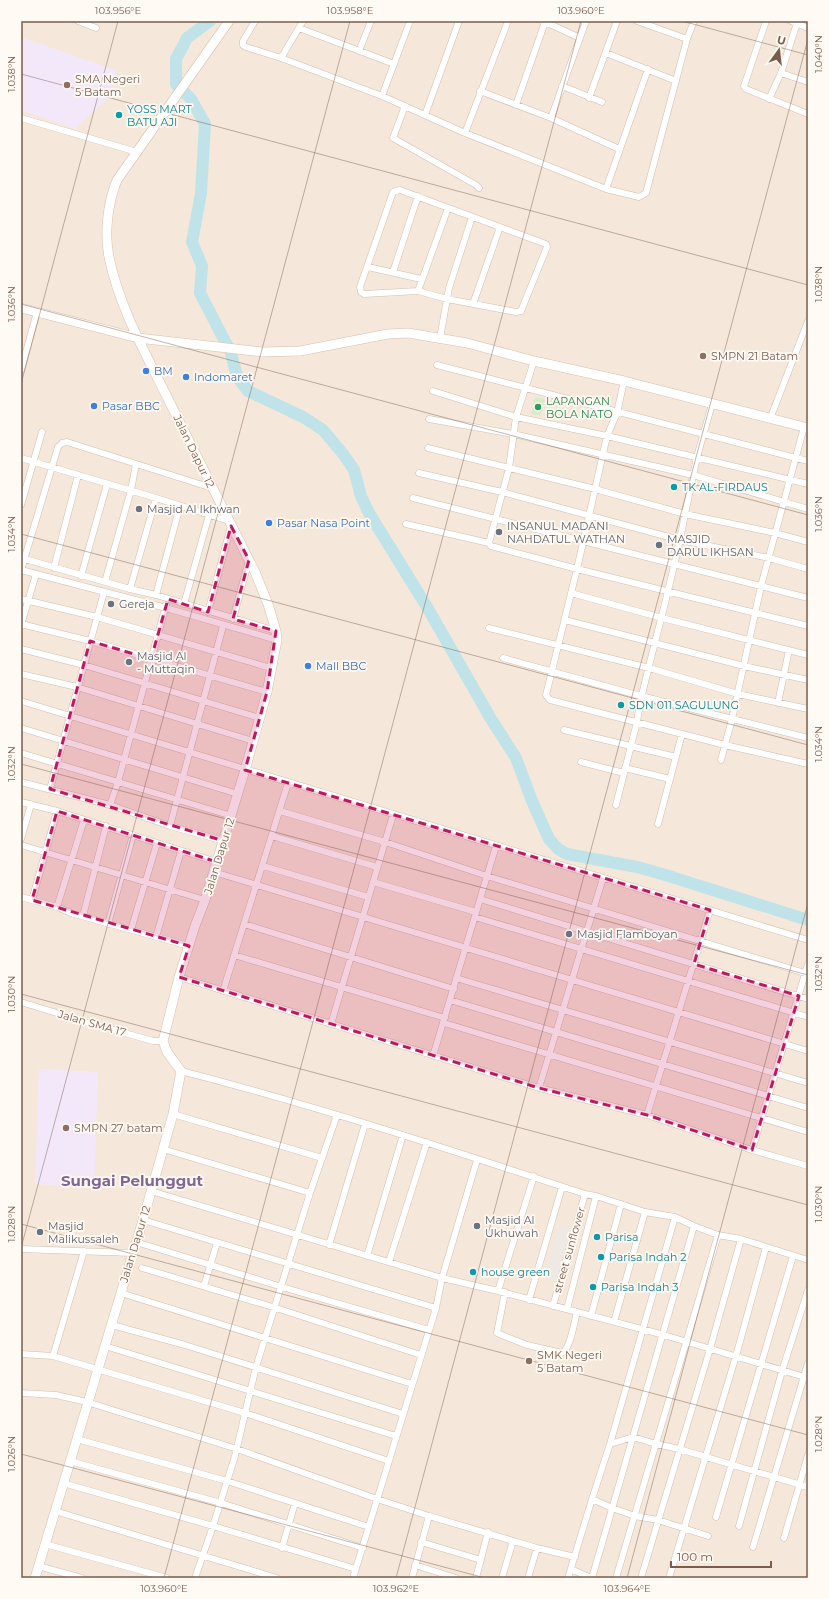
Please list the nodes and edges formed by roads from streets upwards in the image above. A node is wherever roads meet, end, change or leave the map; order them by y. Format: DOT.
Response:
graph roads {
  1 [pos="78,21"];
  2 [pos="228,21"];
  3 [pos="255,21"];
  4 [pos="303,21"];
  5 [pos="371,21"];
  6 [pos="410,21"];
  7 [pos="459,21"];
  8 [pos="508,21"];
  9 [pos="586,21"];
  10 [pos="617,21"];
  11 [pos="637,21"];
  12 [pos="694,21"];
  13 [pos="766,21"];
  14 [pos="544,22"];
  15 [pos="794,22"];
  16 [pos="652,24"];
  17 [pos="96,28"];
  18 [pos="299,28"];
  19 [pos="808,28"];
  20 [pos="580,38"];
  21 [pos="687,40"];
  22 [pos="359,51"];
  23 [pos="606,53"];
  24 [pos="281,58"];
  25 [pos="394,64"];
  26 [pos="648,69"];
  27 [pos="781,73"];
  28 [pos="676,81"];
  29 [pos="808,82"];
  30 [pos="562,86"];
  31 [pos="480,91"];
  32 [pos="382,96"];
  33 [pos="589,98"];
  34 [pos="770,99"];
  35 [pos="602,102"];
  36 [pos="516,105"];
  37 [pos="405,106"];
  38 [pos="808,114"];
  39 [pos="425,115"];
  40 [pos="21,118"];
  41 [pos="551,118"];
  42 [pos="464,133"];
  43 [pos="619,149"];
  44 [pos="137,152"];
  45 [pos="479,188"];
  46 [pos="606,189"];
  47 [pos="418,196"];
  48 [pos="448,208"];
  49 [pos="472,217"];
  50 [pos="500,227"];
  51 [pos="368,267"];
  52 [pos="393,272"];
  53 [pos="421,279"];
  54 [pos="418,291"];
  55 [pos="447,299"];
  56 [pos="473,304"];
  57 [pos="21,308"];
  58 [pos="37,312"];
  59 [pos="808,321"];
  60 [pos="138,338"];
  61 [pos="440,338"];
  62 [pos="534,361"];
  63 [pos="437,365"];
  64 [pos="21,370"];
  65 [pos="624,381"];
  66 [pos="524,388"];
  67 [pos="433,392"];
  68 [pos="712,404"];
  69 [pos="617,412"];
  70 [pos="516,417"];
  71 [pos="429,419"];
  72 [pos="770,419"];
  73 [pos="806,428"];
  74 [pos="42,432"];
  75 [pos="513,434"];
  76 [pos="704,434"];
  77 [pos="607,436"];
  78 [pos="428,448"];
  79 [pos="603,454"];
  80 [pos="697,457"];
  81 [pos="21,458"];
  82 [pos="795,458"];
  83 [pos="808,461"];
  84 [pos="34,462"];
  85 [pos="136,464"];
  86 [pos="52,467"];
  87 [pos="508,468"];
  88 [pos="419,473"];
  89 [pos="78,475"];
  90 [pos="693,475"];
  91 [pos="789,480"];
  92 [pos="107,484"];
  93 [pos="808,484"];
  94 [pos="212,488"];
  95 [pos="595,489"];
  96 [pos="131,490"];
  97 [pos="502,492"];
  98 [pos="156,498"];
  99 [pos="413,498"];
  100 [pos="784,502"];
  101 [pos="21,505"];
  102 [pos="180,506"];
  103 [pos="808,509"];
  104 [pos="684,514"];
  105 [pos="209,515"];
  106 [pos="589,516"];
  107 [pos="494,518"];
  108 [pos="230,524"];
  109 [pos="406,524"];
  110 [pos="775,533"];
  111 [pos="680,540"];
  112 [pos="583,541"];
  113 [pos="808,542"];
  114 [pos="489,543"];
  115 [pos="769,558"];
  116 [pos="25,559"];
  117 [pos="249,560"];
  118 [pos="675,564"];
  119 [pos="54,568"];
  120 [pos="577,569"];
  121 [pos="808,569"];
  122 [pos="21,570"];
  123 [pos="36,574"];
  124 [pos="81,576"];
  125 [pos="105,582"];
  126 [pos="761,586"];
  127 [pos="130,590"];
  128 [pos="667,591"];
  129 [pos="104,592"];
  130 [pos="571,593"];
  131 [pos="156,595"];
  132 [pos="808,598"];
  133 [pos="21,599"];
  134 [pos="168,599"];
  135 [pos="29,600"];
  136 [pos="184,604"];
  137 [pos="166,608"];
  138 [pos="208,612"];
  139 [pos="755,613"];
  140 [pos="97,617"];
  141 [pos="662,618"];
  142 [pos="233,619"];
  143 [pos="565,620"];
  144 [pos="21,624"];
  145 [pos="223,626"];
  146 [pos="808,626"];
  147 [pos="489,628"];
  148 [pos="158,635"];
  149 [pos="276,636"];
  150 [pos="750,640"];
  151 [pos="90,641"];
  152 [pos="656,643"];
  153 [pos="559,646"];
  154 [pos="21,649"];
  155 [pos="789,650"];
  156 [pos="216,652"];
  157 [pos="808,655"];
  158 [pos="503,658"];
  159 [pos="151,659"];
  160 [pos="84,665"];
  161 [pos="744,666"];
  162 [pos="271,668"];
  163 [pos="649,668"];
  164 [pos="552,672"];
  165 [pos="21,674"];
  166 [pos="784,675"];
  167 [pos="209,676"];
  168 [pos="808,680"];
  169 [pos="145,684"];
  170 [pos="77,687"];
  171 [pos="267,692"];
  172 [pos="738,694"];
  173 [pos="641,696"];
  174 [pos="21,701"];
  175 [pos="203,702"];
  176 [pos="778,703"];
  177 [pos="138,706"];
  178 [pos="808,710"];
  179 [pos="70,715"];
  180 [pos="260,718"];
  181 [pos="732,718"];
  182 [pos="637,722"];
  183 [pos="196,724"];
  184 [pos="21,728"];
  185 [pos="564,730"];
  186 [pos="682,734"];
  187 [pos="131,735"];
  188 [pos="808,738"];
  189 [pos="64,740"];
  190 [pos="253,741"];
  191 [pos="725,745"];
  192 [pos="630,746"];
  193 [pos="21,753"];
  194 [pos="189,753"];
  195 [pos="676,757"];
  196 [pos="124,759"];
  197 [pos="721,760"];
  198 [pos="581,762"];
  199 [pos="58,763"];
  200 [pos="808,764"];
  201 [pos="245,770"];
  202 [pos="624,771"];
  203 [pos="183,777"];
  204 [pos="670,779"];
  205 [pos="21,782"];
  206 [pos="118,782"];
  207 [pos="288,783"];
  208 [pos="50,789"];
  209 [pos="238,794"];
  210 [pos="177,800"];
  211 [pos="21,802"];
  212 [pos="31,804"];
  213 [pos="110,805"];
  214 [pos="616,805"];
  215 [pos="57,811"];
  216 [pos="280,811"];
  217 [pos="393,815"];
  218 [pos="232,816"];
  219 [pos="84,820"];
  220 [pos="658,824"];
  221 [pos="106,826"];
  222 [pos="170,826"];
  223 [pos="133,835"];
  224 [pos="272,836"];
  225 [pos="21,839"];
  226 [pos="224,841"];
  227 [pos="385,842"];
  228 [pos="157,843"];
  229 [pos="21,845"];
  230 [pos="496,846"];
  231 [pos="182,851"];
  232 [pos="45,852"];
  233 [pos="70,861"];
  234 [pos="217,862"];
  235 [pos="96,866"];
  236 [pos="262,866"];
  237 [pos="377,867"];
  238 [pos="214,872"];
  239 [pos="122,875"];
  240 [pos="487,876"];
  241 [pos="603,878"];
  242 [pos="146,882"];
  243 [pos="373,882"];
  244 [pos="257,884"];
  245 [pos="170,889"];
  246 [pos="21,897"];
  247 [pos="368,897"];
  248 [pos="480,899"];
  249 [pos="32,900"];
  250 [pos="206,900"];
  251 [pos="56,907"];
  252 [pos="594,909"];
  253 [pos="710,910"];
  254 [pos="476,915"];
  255 [pos="83,916"];
  256 [pos="363,916"];
  257 [pos="108,924"];
  258 [pos="244,924"];
  259 [pos="131,930"];
  260 [pos="587,931"];
  261 [pos="156,937"];
  262 [pos="808,940"];
  263 [pos="700,941"];
  264 [pos="189,946"];
  265 [pos="466,948"];
  266 [pos="582,948"];
  267 [pos="234,955"];
  268 [pos="351,957"];
  269 [pos="694,964"];
  270 [pos="808,964"];
  271 [pos="807,973"];
  272 [pos="179,977"];
  273 [pos="456,978"];
  274 [pos="573,979"];
  275 [pos="688,981"];
  276 [pos="342,987"];
  277 [pos="454,989"];
  278 [pos="223,992"];
  279 [pos="798,996"];
  280 [pos="808,999"];
  281 [pos="450,1000"];
  282 [pos="21,1002"];
  283 [pos="563,1010"];
  284 [pos="679,1012"];
  285 [pos="794,1013"];
  286 [pos="808,1017"];
  287 [pos="444,1020"];
  288 [pos="330,1024"];
  289 [pos="556,1032"];
  290 [pos="163,1041"];
  291 [pos="669,1042"];
  292 [pos="784,1044"];
  293 [pos="808,1051"];
  294 [pos="550,1054"];
  295 [pos="433,1056"];
  296 [pos="663,1064"];
  297 [pos="181,1071"];
  298 [pos="774,1073"];
  299 [pos="808,1083"];
  300 [pos="656,1087"];
  301 [pos="539,1088"];
  302 [pos="768,1096"];
  303 [pos="808,1108"];
  304 [pos="174,1114"];
  305 [pos="337,1115"];
  306 [pos="647,1116"];
  307 [pos="761,1118"];
  308 [pos="366,1124"];
  309 [pos="808,1132"];
  310 [pos="403,1135"];
  311 [pos="427,1142"];
  312 [pos="163,1149"];
  313 [pos="752,1150"];
  314 [pos="322,1158"];
  315 [pos="477,1160"];
  316 [pos="808,1166"];
  317 [pos="534,1176"];
  318 [pos="562,1187"];
  319 [pos="151,1191"];
  320 [pos="310,1193"];
  321 [pos="585,1194"];
  322 [pos="596,1196"];
  323 [pos="622,1204"];
  324 [pos="645,1212"];
  325 [pos="674,1217"];
  326 [pos="143,1220"];
  327 [pos="694,1226"];
  328 [pos="718,1234"];
  329 [pos="298,1236"];
  330 [pos="741,1239"];
  331 [pos="136,1242"];
  332 [pos="217,1242"];
  333 [pos="329,1245"];
  334 [pos="766,1247"];
  335 [pos="21,1249"];
  336 [pos="84,1252"];
  337 [pos="132,1253"];
  338 [pos="367,1256"];
  339 [pos="793,1256"];
  340 [pos="808,1260"];
  341 [pos="389,1262"];
  342 [pos="289,1264"];
  343 [pos="211,1265"];
  344 [pos="142,1268"];
  345 [pos="442,1278"];
  346 [pos="204,1286"];
  347 [pos="282,1287"];
  348 [pos="808,1290"];
  349 [pos="502,1291"];
  350 [pos="121,1293"];
  351 [pos="529,1300"];
  352 [pos="553,1306"];
  353 [pos="276,1308"];
  354 [pos="436,1308"];
  355 [pos="567,1309"];
  356 [pos="577,1312"];
  357 [pos="591,1316"];
  358 [pos="614,1322"];
  359 [pos="112,1325"];
  360 [pos="642,1329"];
  361 [pos="429,1330"];
  362 [pos="664,1335"];
  363 [pos="267,1338"];
  364 [pos="687,1342"];
  365 [pos="105,1346"];
  366 [pos="710,1349"];
  367 [pos="21,1354"];
  368 [pos="421,1354"];
  369 [pos="53,1356"];
  370 [pos="736,1356"];
  371 [pos="808,1363"];
  372 [pos="761,1364"];
  373 [pos="256,1367"];
  374 [pos="97,1369"];
  375 [pos="782,1371"];
  376 [pos="806,1378"];
  377 [pos="412,1384"];
  378 [pos="251,1390"];
  379 [pos="21,1393"];
  380 [pos="87,1402"];
  381 [pos="245,1413"];
  382 [pos="403,1414"];
  383 [pos="396,1436"];
  384 [pos="633,1436"];
  385 [pos="77,1439"];
  386 [pos="610,1444"];
  387 [pos="656,1444"];
  388 [pos="236,1449"];
  389 [pos="679,1449"];
  390 [pos="808,1455"];
  391 [pos="705,1457"];
  392 [pos="70,1461"];
  393 [pos="389,1461"];
  394 [pos="731,1465"];
  395 [pos="755,1472"];
  396 [pos="774,1478"];
  397 [pos="227,1481"];
  398 [pos="63,1483"];
  399 [pos="799,1485"];
  400 [pos="808,1488"];
  401 [pos="592,1499"];
  402 [pos="377,1500"];
  403 [pos="221,1503"];
  404 [pos="295,1503"];
  405 [pos="612,1508"];
  406 [pos="55,1511"];
  407 [pos="429,1516"];
  408 [pos="635,1516"];
  409 [pos="716,1517"];
  410 [pos="658,1520"];
  411 [pos="288,1525"];
  412 [pos="213,1526"];
  413 [pos="738,1526"];
  414 [pos="369,1527"];
  415 [pos="684,1529"];
  416 [pos="488,1532"];
  417 [pos="708,1536"];
  418 [pos="784,1538"];
  419 [pos="513,1541"];
  420 [pos="421,1542"];
  421 [pos="45,1544"];
  422 [pos="753,1546"];
  423 [pos="282,1548"];
  424 [pos="363,1548"];
  425 [pos="537,1548"];
  426 [pos="202,1555"];
  427 [pos="575,1557"];
  428 [pos="481,1560"];
  429 [pos="415,1564"];
  430 [pos="38,1566"];
  431 [pos="356,1569"];
  432 [pos="571,1569"];
  433 [pos="34,1578"];
  434 [pos="82,1578"];
  435 [pos="167,1578"];
  436 [pos="195,1578"];
  437 [pos="276,1578"];
  438 [pos="353,1578"];
  439 [pos="412,1578"];
  440 [pos="456,1578"];
  441 [pos="476,1578"];
  442 [pos="502,1578"];
  443 [pos="528,1578"];
  444 [pos="568,1578"];
  445 [pos="591,1578"];
  446 [pos="616,1578"];
  447 [pos="641,1578"];
  448 [pos="668,1578"];
  1 -- 17 [label="street"];
  2 -- 44 [label="street, Jalan Dapur 12"];
  3 -- 24 [label="street"];
  4 -- 18 [label="street"];
  5 -- 22 [label="street"];
  6 -- 25 [label="street"];
  7 -- 39 [label="street"];
  8 -- 31 [label="street"];
  9 -- 20 [label="street"];
  10 -- 23 [label="street"];
  11 -- 16 [label="street"];
  12 -- 21 [label="street"];
  13 -- 34 [label="street"];
  14 -- 20 [label="street"];
  14 -- 36 [label="street"];
  15 -- 19 [label="street"];
  15 -- 27 [label="street"];
  16 -- 21 [label="street"];
  18 -- 22 [label="street"];
  18 -- 24 [label="street"];
  20 -- 30 [label="street"];
  21 -- 28 [label="street"];
  22 -- 25 [label="street"];
  23 -- 26 [label="street"];
  23 -- 33 [label="street"];
  24 -- 32 [label="street"];
  25 -- 32 [label="street"];
  26 -- 28 [label="street"];
  26 -- 43 [label="street"];
  27 -- 29 [label="street"];
  27 -- 34 [label="street"];
  28 -- 46 [label="street"];
  30 -- 33 [label="street"];
  30 -- 41 [label="street"];
  31 -- 36 [label="street"];
  31 -- 42 [label="street"];
  32 -- 37 [label="street"];
  33 -- 35 [label="street"];
  34 -- 38 [label="street"];
  36 -- 41 [label="street"];
  37 -- 39 [label="street"];
  37 -- 45 [label="street"];
  39 -- 42 [label="street"];
  40 -- 44 [label="street"];
  41 -- 43 [label="street"];
  42 -- 46 [label="street"];
  43 -- 46 [label="street"];
  44 -- 60 [label="street, Jalan Dapur 12"];
  47 -- 48 [label="street"];
  47 -- 51 [label="street"];
  47 -- 52 [label="street"];
  48 -- 49 [label="street"];
  48 -- 53 [label="street"];
  49 -- 50 [label="street"];
  49 -- 55 [label="street"];
  50 -- 56 [label="street"];
  50 -- 56 [label="street"];
  51 -- 52 [label="street"];
  51 -- 54 [label="street"];
  52 -- 53 [label="street"];
  53 -- 54 [label="street"];
  54 -- 55 [label="street"];
  55 -- 56 [label="street"];
  55 -- 61 [label="street"];
  57 -- 58 [label="street"];
  58 -- 60 [label="street"];
  58 -- 64 [label="street"];
  59 -- 72 [label="street"];
  60 -- 61 [label="street"];
  60 -- 94 [label="street, Jalan Dapur 12"];
  61 -- 62 [label="street"];
  62 -- 65 [label="street"];
  62 -- 66 [label="street"];
  63 -- 66 [label="street"];
  65 -- 68 [label="street"];
  65 -- 69 [label="street"];
  66 -- 69 [label="street"];
  66 -- 70 [label="street"];
  67 -- 70 [label="street"];
  68 -- 72 [label="street"];
  68 -- 76 [label="street"];
  69 -- 76 [label="street"];
  69 -- 77 [label="street"];
  70 -- 75 [label="street"];
  70 -- 77 [label="street"];
  71 -- 75 [label="street"];
  72 -- 73 [label="street"];
  73 -- 82 [label="street"];
  74 -- 84 [label="street"];
  75 -- 79 [label="street"];
  75 -- 87 [label="street"];
  76 -- 80 [label="street"];
  76 -- 82 [label="street"];
  77 -- 79 [label="street"];
  77 -- 80 [label="street"];
  78 -- 87 [label="street"];
  79 -- 90 [label="street"];
  79 -- 95 [label="street"];
  80 -- 90 [label="street"];
  80 -- 91 [label="street"];
  81 -- 84 [label="street"];
  82 -- 83 [label="street"];
  82 -- 91 [label="street"];
  84 -- 86 [label="street"];
  84 -- 101 [label="street"];
  85 -- 86 [label="street"];
  85 -- 94 [label="street"];
  85 -- 96 [label="street"];
  86 -- 89 [label="street"];
  86 -- 116 [label="street"];
  87 -- 95 [label="street"];
  87 -- 97 [label="street"];
  88 -- 97 [label="street"];
  89 -- 92 [label="street"];
  89 -- 119 [label="street"];
  90 -- 100 [label="street"];
  90 -- 104 [label="street"];
  91 -- 93 [label="street"];
  91 -- 100 [label="street"];
  92 -- 96 [label="street"];
  92 -- 124 [label="street"];
  94 -- 108 [label="street, Jalan Dapur 12"];
  95 -- 104 [label="street"];
  95 -- 106 [label="street"];
  96 -- 98 [label="street"];
  96 -- 125 [label="street"];
  97 -- 106 [label="street"];
  97 -- 107 [label="street"];
  98 -- 102 [label="street"];
  98 -- 127 [label="street"];
  99 -- 107 [label="street"];
  100 -- 103 [label="street"];
  100 -- 110 [label="street"];
  102 -- 105 [label="street"];
  102 -- 131 [label="street"];
  104 -- 110 [label="street"];
  104 -- 111 [label="street"];
  105 -- 108 [label="street"];
  105 -- 136 [label="street"];
  106 -- 111 [label="street"];
  106 -- 112 [label="street"];
  107 -- 112 [label="street"];
  107 -- 114 [label="street"];
  108 -- 117 [label="street, Jalan Dapur 12"];
  108 -- 138 [label="street"];
  109 -- 114 [label="street"];
  110 -- 113 [label="street"];
  110 -- 115 [label="street"];
  111 -- 115 [label="street"];
  111 -- 118 [label="street"];
  112 -- 118 [label="street"];
  112 -- 120 [label="street"];
  114 -- 120 [label="street"];
  115 -- 121 [label="street"];
  115 -- 126 [label="street"];
  116 -- 119 [label="street"];
  116 -- 122 [label="street"];
  117 -- 142 [label="street"];
  117 -- 149 [label="street, Jalan Dapur 12"];
  118 -- 126 [label="street"];
  118 -- 128 [label="street"];
  119 -- 124 [label="street"];
  120 -- 128 [label="street"];
  120 -- 130 [label="street"];
  122 -- 123 [label="street"];
  123 -- 129 [label="street"];
  123 -- 135 [label="street"];
  124 -- 125 [label="street"];
  125 -- 127 [label="street"];
  126 -- 132 [label="street"];
  126 -- 139 [label="street"];
  127 -- 131 [label="street"];
  128 -- 139 [label="street"];
  128 -- 141 [label="street"];
  129 -- 137 [label="street"];
  129 -- 140 [label="street"];
  130 -- 141 [label="street"];
  130 -- 143 [label="street"];
  131 -- 134 [label="street"];
  133 -- 135 [label="street"];
  134 -- 136 [label="street"];
  134 -- 137 [label="street"];
  135 -- 140 [label="street"];
  135 -- 144 [label="street"];
  136 -- 138 [label="street"];
  137 -- 145 [label="street"];
  137 -- 148 [label="street"];
  138 -- 142 [label="street"];
  139 -- 146 [label="street"];
  139 -- 150 [label="street"];
  140 -- 148 [label="street"];
  140 -- 151 [label="street"];
  141 -- 150 [label="street"];
  141 -- 152 [label="street"];
  142 -- 149 [label="street"];
  143 -- 152 [label="street"];
  143 -- 153 [label="street"];
  144 -- 151 [label="street"];
  145 -- 149 [label="street"];
  145 -- 156 [label="street"];
  147 -- 153 [label="street"];
  148 -- 156 [label="street"];
  148 -- 159 [label="street"];
  149 -- 162 [label="street, Jalan Dapur 12"];
  150 -- 155 [label="street"];
  150 -- 161 [label="street"];
  151 -- 159 [label="street"];
  151 -- 160 [label="street"];
  152 -- 161 [label="street"];
  152 -- 163 [label="street"];
  153 -- 163 [label="street"];
  153 -- 164 [label="street"];
  154 -- 160 [label="street"];
  155 -- 157 [label="street"];
  155 -- 166 [label="street"];
  156 -- 162 [label="street"];
  156 -- 167 [label="street"];
  158 -- 164 [label="street"];
  159 -- 167 [label="street"];
  159 -- 169 [label="street"];
  160 -- 169 [label="street"];
  160 -- 170 [label="street"];
  161 -- 166 [label="street"];
  161 -- 172 [label="street"];
  162 -- 171 [label="street, Jalan Dapur 12"];
  163 -- 172 [label="street"];
  163 -- 173 [label="street"];
  164 -- 173 [label="street"];
  164 -- 182 [label="street"];
  165 -- 170 [label="street"];
  166 -- 168 [label="street"];
  166 -- 176 [label="street"];
  167 -- 171 [label="street"];
  167 -- 175 [label="street"];
  169 -- 175 [label="street"];
  169 -- 177 [label="street"];
  170 -- 177 [label="street"];
  170 -- 179 [label="street"];
  171 -- 180 [label="street, Jalan Dapur 12"];
  172 -- 176 [label="street"];
  172 -- 181 [label="street"];
  173 -- 181 [label="street"];
  173 -- 182 [label="street"];
  174 -- 179 [label="street"];
  175 -- 180 [label="street"];
  175 -- 183 [label="street"];
  176 -- 178 [label="street"];
  177 -- 183 [label="street"];
  177 -- 187 [label="street"];
  179 -- 187 [label="street"];
  179 -- 189 [label="street"];
  180 -- 190 [label="street, Jalan Dapur 12"];
  181 -- 188 [label="street"];
  181 -- 191 [label="street"];
  182 -- 186 [label="street"];
  182 -- 192 [label="street"];
  183 -- 190 [label="street"];
  183 -- 194 [label="street"];
  184 -- 189 [label="street"];
  185 -- 192 [label="street"];
  186 -- 191 [label="street"];
  186 -- 195 [label="street"];
  187 -- 194 [label="street"];
  187 -- 196 [label="street"];
  189 -- 196 [label="street"];
  189 -- 199 [label="street"];
  190 -- 201 [label="street, Jalan Dapur 12"];
  191 -- 197 [label="street"];
  191 -- 200 [label="street"];
  192 -- 195 [label="street"];
  192 -- 202 [label="street"];
  193 -- 199 [label="street"];
  194 -- 201 [label="street"];
  194 -- 203 [label="street"];
  195 -- 204 [label="street"];
  196 -- 203 [label="street"];
  196 -- 206 [label="street"];
  198 -- 202 [label="street"];
  199 -- 206 [label="street"];
  199 -- 208 [label="street"];
  201 -- 207 [label="street"];
  201 -- 209 [label="street, Jalan Dapur 12"];
  202 -- 204 [label="street"];
  202 -- 214 [label="street"];
  203 -- 209 [label="street"];
  203 -- 210 [label="street"];
  204 -- 220 [label="street"];
  205 -- 208 [label="street"];
  206 -- 210 [label="street"];
  206 -- 213 [label="street"];
  207 -- 216 [label="street"];
  207 -- 217 [label="street"];
  208 -- 213 [label="street"];
  209 -- 218 [label="street, Jalan Dapur 12"];
  210 -- 218 [label="street"];
  210 -- 222 [label="street"];
  211 -- 212 [label="street"];
  212 -- 215 [label="street"];
  212 -- 225 [label="street"];
  213 -- 222 [label="street"];
  215 -- 219 [label="street"];
  215 -- 232 [label="street"];
  216 -- 224 [label="street"];
  216 -- 227 [label="street"];
  217 -- 227 [label="street"];
  217 -- 230 [label="street"];
  218 -- 226 [label="street, Jalan Dapur 12"];
  219 -- 221 [label="street"];
  219 -- 233 [label="street"];
  221 -- 223 [label="street"];
  221 -- 235 [label="street"];
  222 -- 226 [label="street"];
  223 -- 228 [label="street"];
  223 -- 239 [label="street"];
  224 -- 236 [label="street"];
  224 -- 237 [label="street"];
  226 -- 234 [label="street, Jalan Dapur 12"];
  227 -- 237 [label="street"];
  227 -- 240 [label="street"];
  228 -- 231 [label="street"];
  228 -- 242 [label="street"];
  229 -- 232 [label="street"];
  230 -- 240 [label="street"];
  230 -- 241 [label="street"];
  231 -- 234 [label="street"];
  231 -- 245 [label="street"];
  232 -- 233 [label="street"];
  232 -- 249 [label="street"];
  233 -- 235 [label="street"];
  233 -- 251 [label="street"];
  234 -- 238 [label="street, Jalan Dapur 12"];
  235 -- 239 [label="street"];
  235 -- 255 [label="street"];
  236 -- 244 [label="street"];
  236 -- 247 [label="street"];
  237 -- 243 [label="street"];
  238 -- 244 [label="street"];
  238 -- 250 [label="street, Jalan Dapur 12"];
  239 -- 242 [label="street"];
  239 -- 257 [label="street"];
  240 -- 248 [label="street"];
  240 -- 252 [label="street"];
  241 -- 252 [label="street"];
  241 -- 253 [label="street"];
  242 -- 245 [label="street"];
  242 -- 259 [label="street"];
  243 -- 247 [label="street"];
  243 -- 254 [label="street"];
  244 -- 256 [label="street"];
  244 -- 258 [label="street"];
  245 -- 250 [label="street"];
  245 -- 261 [label="street"];
  246 -- 249 [label="street"];
  247 -- 256 [label="street"];
  248 -- 254 [label="street"];
  248 -- 260 [label="street"];
  249 -- 251 [label="street"];
  250 -- 264 [label="street, Jalan Dapur 12"];
  251 -- 255 [label="street"];
  252 -- 260 [label="street"];
  252 -- 263 [label="street"];
  253 -- 262 [label="street"];
  253 -- 263 [label="street"];
  254 -- 265 [label="street"];
  254 -- 266 [label="street"];
  255 -- 257 [label="street"];
  256 -- 265 [label="street"];
  256 -- 268 [label="street"];
  257 -- 259 [label="street"];
  258 -- 267 [label="street"];
  258 -- 268 [label="street"];
  259 -- 261 [label="street"];
  260 -- 266 [label="street"];
  260 -- 269 [label="street"];
  261 -- 264 [label="street"];
  263 -- 269 [label="street"];
  263 -- 271 [label="street"];
  264 -- 272 [label="street, Jalan Dapur 12"];
  265 -- 273 [label="street"];
  265 -- 274 [label="street"];
  266 -- 274 [label="street"];
  266 -- 275 [label="street"];
  267 -- 276 [label="street"];
  267 -- 278 [label="street"];
  268 -- 276 [label="street"];
  268 -- 277 [label="street"];
  269 -- 275 [label="street"];
  269 -- 279 [label="street"];
  270 -- 271 [label="street"];
  271 -- 279 [label="street"];
  272 -- 278 [label="street"];
  272 -- 290 [label="street, Jalan Dapur 12"];
  273 -- 277 [label="street"];
  273 -- 283 [label="street"];
  274 -- 283 [label="street"];
  274 -- 284 [label="street"];
  275 -- 284 [label="street"];
  275 -- 285 [label="street"];
  276 -- 287 [label="street"];
  276 -- 288 [label="street"];
  277 -- 281 [label="street"];
  278 -- 288 [label="street"];
  279 -- 280 [label="street"];
  279 -- 285 [label="street"];
  281 -- 287 [label="street"];
  281 -- 289 [label="street"];
  282 -- 290 [label="street, Jalan SMA 17"];
  283 -- 289 [label="street"];
  283 -- 291 [label="street"];
  284 -- 291 [label="street"];
  284 -- 292 [label="street"];
  285 -- 286 [label="street"];
  285 -- 292 [label="street"];
  287 -- 294 [label="street"];
  287 -- 295 [label="street"];
  288 -- 295 [label="street"];
  289 -- 294 [label="street"];
  289 -- 296 [label="street"];
  290 -- 297 [label="street"];
  291 -- 296 [label="street"];
  291 -- 298 [label="street"];
  292 -- 293 [label="street"];
  292 -- 298 [label="street"];
  294 -- 300 [label="street"];
  294 -- 301 [label="street"];
  295 -- 301 [label="street"];
  296 -- 300 [label="street"];
  296 -- 302 [label="street"];
  297 -- 304 [label="street, Jalan Dapur 12"];
  297 -- 305 [label="street"];
  298 -- 299 [label="street"];
  298 -- 302 [label="street"];
  300 -- 306 [label="street"];
  300 -- 307 [label="street"];
  301 -- 306 [label="street"];
  302 -- 303 [label="street"];
  302 -- 307 [label="street"];
  304 -- 312 [label="street, Jalan Dapur 12"];
  304 -- 314 [label="street"];
  305 -- 308 [label="street"];
  305 -- 314 [label="street"];
  306 -- 313 [label="street"];
  307 -- 309 [label="street"];
  307 -- 313 [label="street"];
  308 -- 310 [label="street"];
  308 -- 333 [label="street"];
  310 -- 311 [label="street"];
  310 -- 338 [label="street"];
  311 -- 315 [label="street"];
  311 -- 341 [label="street"];
  312 -- 319 [label="street, Jalan Dapur 12"];
  312 -- 320 [label="street"];
  313 -- 316 [label="street"];
  314 -- 320 [label="street"];
  315 -- 317 [label="street"];
  315 -- 345 [label="street"];
  317 -- 318 [label="street"];
  317 -- 349 [label="street"];
  318 -- 321 [label="street"];
  318 -- 351 [label="street"];
  319 -- 326 [label="street, Jalan Dapur 12"];
  319 -- 329 [label="street"];
  320 -- 329 [label="street"];
  321 -- 322 [label="street"];
  321 -- 352 [label="street, street sunflower"];
  322 -- 323 [label="street"];
  322 -- 355 [label="street"];
  323 -- 324 [label="street"];
  323 -- 357 [label="street"];
  324 -- 325 [label="street"];
  324 -- 358 [label="street"];
  325 -- 327 [label="street"];
  325 -- 360 [label="street"];
  326 -- 331 [label="street, Jalan Dapur 12"];
  326 -- 332 [label="street"];
  327 -- 328 [label="street"];
  327 -- 362 [label="street"];
  328 -- 330 [label="street"];
  328 -- 364 [label="street"];
  329 -- 333 [label="street"];
  329 -- 342 [label="street"];
  330 -- 334 [label="street"];
  330 -- 366 [label="street"];
  331 -- 337 [label="street, Jalan Dapur 12"];
  331 -- 343 [label="street"];
  332 -- 342 [label="street"];
  332 -- 343 [label="street"];
  333 -- 338 [label="street"];
  334 -- 339 [label="street"];
  334 -- 370 [label="street"];
  335 -- 336 [label="street"];
  336 -- 337 [label="street"];
  336 -- 369 [label="street"];
  337 -- 350 [label="street, Jalan Dapur 12"];
  338 -- 341 [label="street"];
  339 -- 340 [label="street"];
  339 -- 372 [label="street"];
  341 -- 345 [label="street"];
  342 -- 347 [label="street"];
  342 -- 354 [label="street"];
  343 -- 346 [label="street"];
  343 -- 347 [label="street"];
  344 -- 346 [label="street"];
  345 -- 349 [label="street"];
  345 -- 354 [label="street"];
  346 -- 353 [label="street"];
  347 -- 353 [label="street"];
  347 -- 361 [label="street"];
  348 -- 375 [label="street"];
  349 -- 351 [label="street"];
  349 -- 356 [label="street"];
  350 -- 359 [label="street, Jalan Dapur 12"];
  350 -- 363 [label="street"];
  351 -- 352 [label="street"];
  352 -- 355 [label="street"];
  353 -- 363 [label="street"];
  353 -- 368 [label="street"];
  354 -- 361 [label="street"];
  355 -- 356 [label="street"];
  356 -- 357 [label="street"];
  357 -- 358 [label="street"];
  358 -- 360 [label="street"];
  359 -- 365 [label="street, Jalan Dapur 12"];
  359 -- 373 [label="street"];
  360 -- 362 [label="street"];
  360 -- 386 [label="street"];
  361 -- 368 [label="street"];
  362 -- 364 [label="street"];
  362 -- 384 [label="street"];
  363 -- 373 [label="street"];
  363 -- 377 [label="street"];
  364 -- 366 [label="street"];
  364 -- 387 [label="street"];
  365 -- 374 [label="street, Jalan Dapur 12"];
  365 -- 378 [label="street"];
  366 -- 370 [label="street"];
  366 -- 389 [label="street"];
  367 -- 369 [label="street"];
  368 -- 377 [label="street"];
  369 -- 374 [label="street"];
  370 -- 372 [label="street"];
  370 -- 391 [label="street"];
  371 -- 376 [label="street"];
  372 -- 375 [label="street"];
  372 -- 394 [label="street"];
  373 -- 378 [label="street"];
  373 -- 382 [label="street"];
  374 -- 380 [label="street, Jalan Dapur 12"];
  374 -- 381 [label="street"];
  375 -- 376 [label="street"];
  375 -- 395 [label="street"];
  376 -- 396 [label="street"];
  377 -- 382 [label="street"];
  378 -- 381 [label="street"];
  378 -- 383 [label="street"];
  379 -- 380 [label="street"];
  380 -- 385 [label="street, Jalan Dapur 12"];
  380 -- 388 [label="street"];
  381 -- 388 [label="street"];
  381 -- 393 [label="street"];
  382 -- 383 [label="street"];
  383 -- 393 [label="street"];
  384 -- 386 [label="street"];
  384 -- 387 [label="street"];
  384 -- 405 [label="street"];
  385 -- 392 [label="street, Jalan Dapur 12"];
  385 -- 397 [label="street"];
  386 -- 401 [label="street"];
  387 -- 389 [label="street"];
  387 -- 408 [label="street"];
  388 -- 397 [label="street"];
  388 -- 402 [label="street"];
  389 -- 391 [label="street"];
  389 -- 410 [label="street"];
  390 -- 399 [label="street"];
  391 -- 394 [label="street"];
  391 -- 415 [label="street"];
  392 -- 398 [label="street, Jalan Dapur 12"];
  392 -- 403 [label="street"];
  393 -- 402 [label="street"];
  394 -- 395 [label="street"];
  394 -- 409 [label="street"];
  395 -- 396 [label="street"];
  395 -- 413 [label="street"];
  396 -- 399 [label="street"];
  396 -- 422 [label="street"];
  397 -- 403 [label="street"];
  397 -- 404 [label="street"];
  398 -- 406 [label="street, Jalan Dapur 12"];
  398 -- 412 [label="street"];
  399 -- 400 [label="street"];
  399 -- 418 [label="street"];
  401 -- 405 [label="street"];
  401 -- 427 [label="street"];
  402 -- 407 [label="street"];
  402 -- 414 [label="street"];
  403 -- 411 [label="street"];
  403 -- 412 [label="street"];
  404 -- 411 [label="street"];
  404 -- 414 [label="street"];
  405 -- 408 [label="street"];
  405 -- 445 [label="street"];
  406 -- 421 [label="street, Jalan Dapur 12"];
  406 -- 426 [label="street"];
  407 -- 416 [label="street"];
  407 -- 420 [label="street"];
  408 -- 410 [label="street"];
  408 -- 446 [label="street"];
  410 -- 415 [label="street"];
  410 -- 447 [label="street"];
  411 -- 423 [label="street"];
  411 -- 424 [label="street"];
  412 -- 423 [label="street"];
  412 -- 426 [label="street"];
  414 -- 424 [label="street"];
  415 -- 417 [label="street"];
  415 -- 448 [label="street"];
  416 -- 419 [label="street"];
  416 -- 428 [label="street"];
  419 -- 425 [label="street"];
  419 -- 442 [label="street"];
  420 -- 428 [label="street"];
  420 -- 429 [label="street"];
  421 -- 430 [label="street, Jalan Dapur 12"];
  421 -- 435 [label="street"];
  423 -- 431 [label="street"];
  424 -- 431 [label="street"];
  425 -- 427 [label="street"];
  425 -- 443 [label="street"];
  426 -- 436 [label="street"];
  426 -- 437 [label="street"];
  427 -- 432 [label="street"];
  428 -- 441 [label="street"];
  429 -- 439 [label="street"];
  429 -- 440 [label="street"];
  430 -- 433 [label="street, Jalan Dapur 12"];
  430 -- 434 [label="street"];
  431 -- 438 [label="street"];
  432 -- 444 [label="street"];
  432 -- 445 [label="street"];
}
